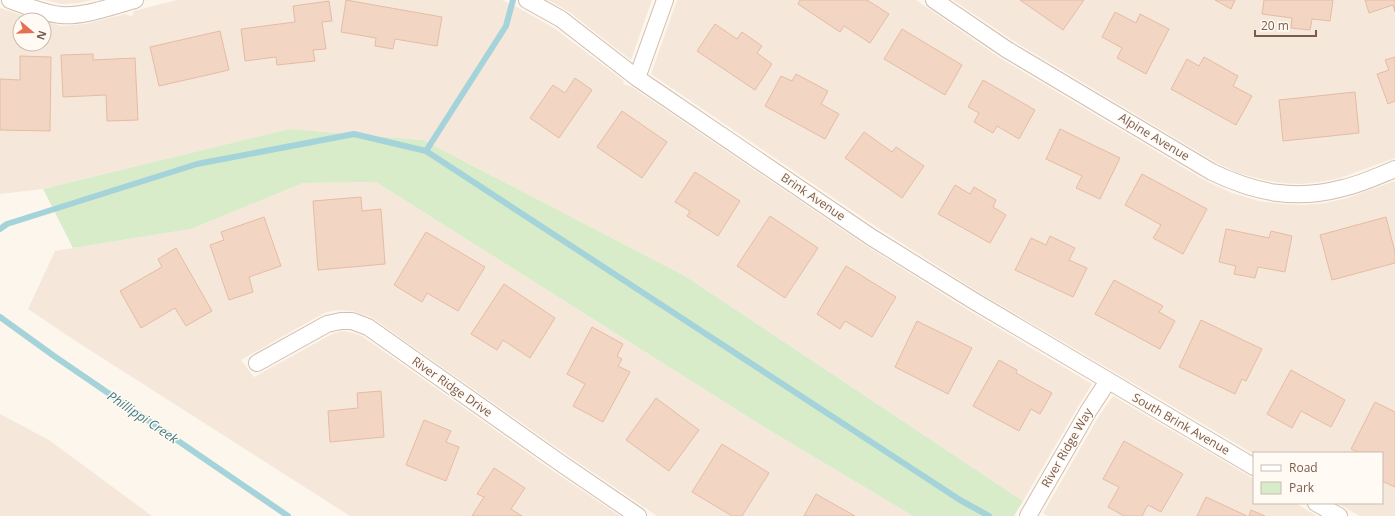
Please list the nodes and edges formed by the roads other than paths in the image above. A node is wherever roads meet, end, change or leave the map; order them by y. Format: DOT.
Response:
graph roads {
  1 [pos="10,0"];
  2 [pos="527,0"];
  3 [pos="664,0"];
  4 [pos="934,0"];
  5 [pos="128,1"];
  6 [pos="637,78"];
  7 [pos="1395,170"];
  8 [pos="257,363"];
  9 [pos="1108,381"];
  10 [pos="1253,466"];
  11 [pos="1318,504"];
  12 [pos="638,516"];
  13 [pos="1028,516"];
  14 [pos="1339,516"];
  1 -- 5 [label="street"];
  2 -- 6 [label="street, Brink Avenue"];
  3 -- 6 [label="street"];
  4 -- 7 [label="street, Alpine Avenue"];
  6 -- 9 [label="street, Brink Avenue"];
  8 -- 12 [label="street, River Ridge Drive"];
  9 -- 10 [label="street, South Brink Avenue"];
  9 -- 13 [label="street, River Ridge Way"];
  11 -- 14 [label="street"];
}
